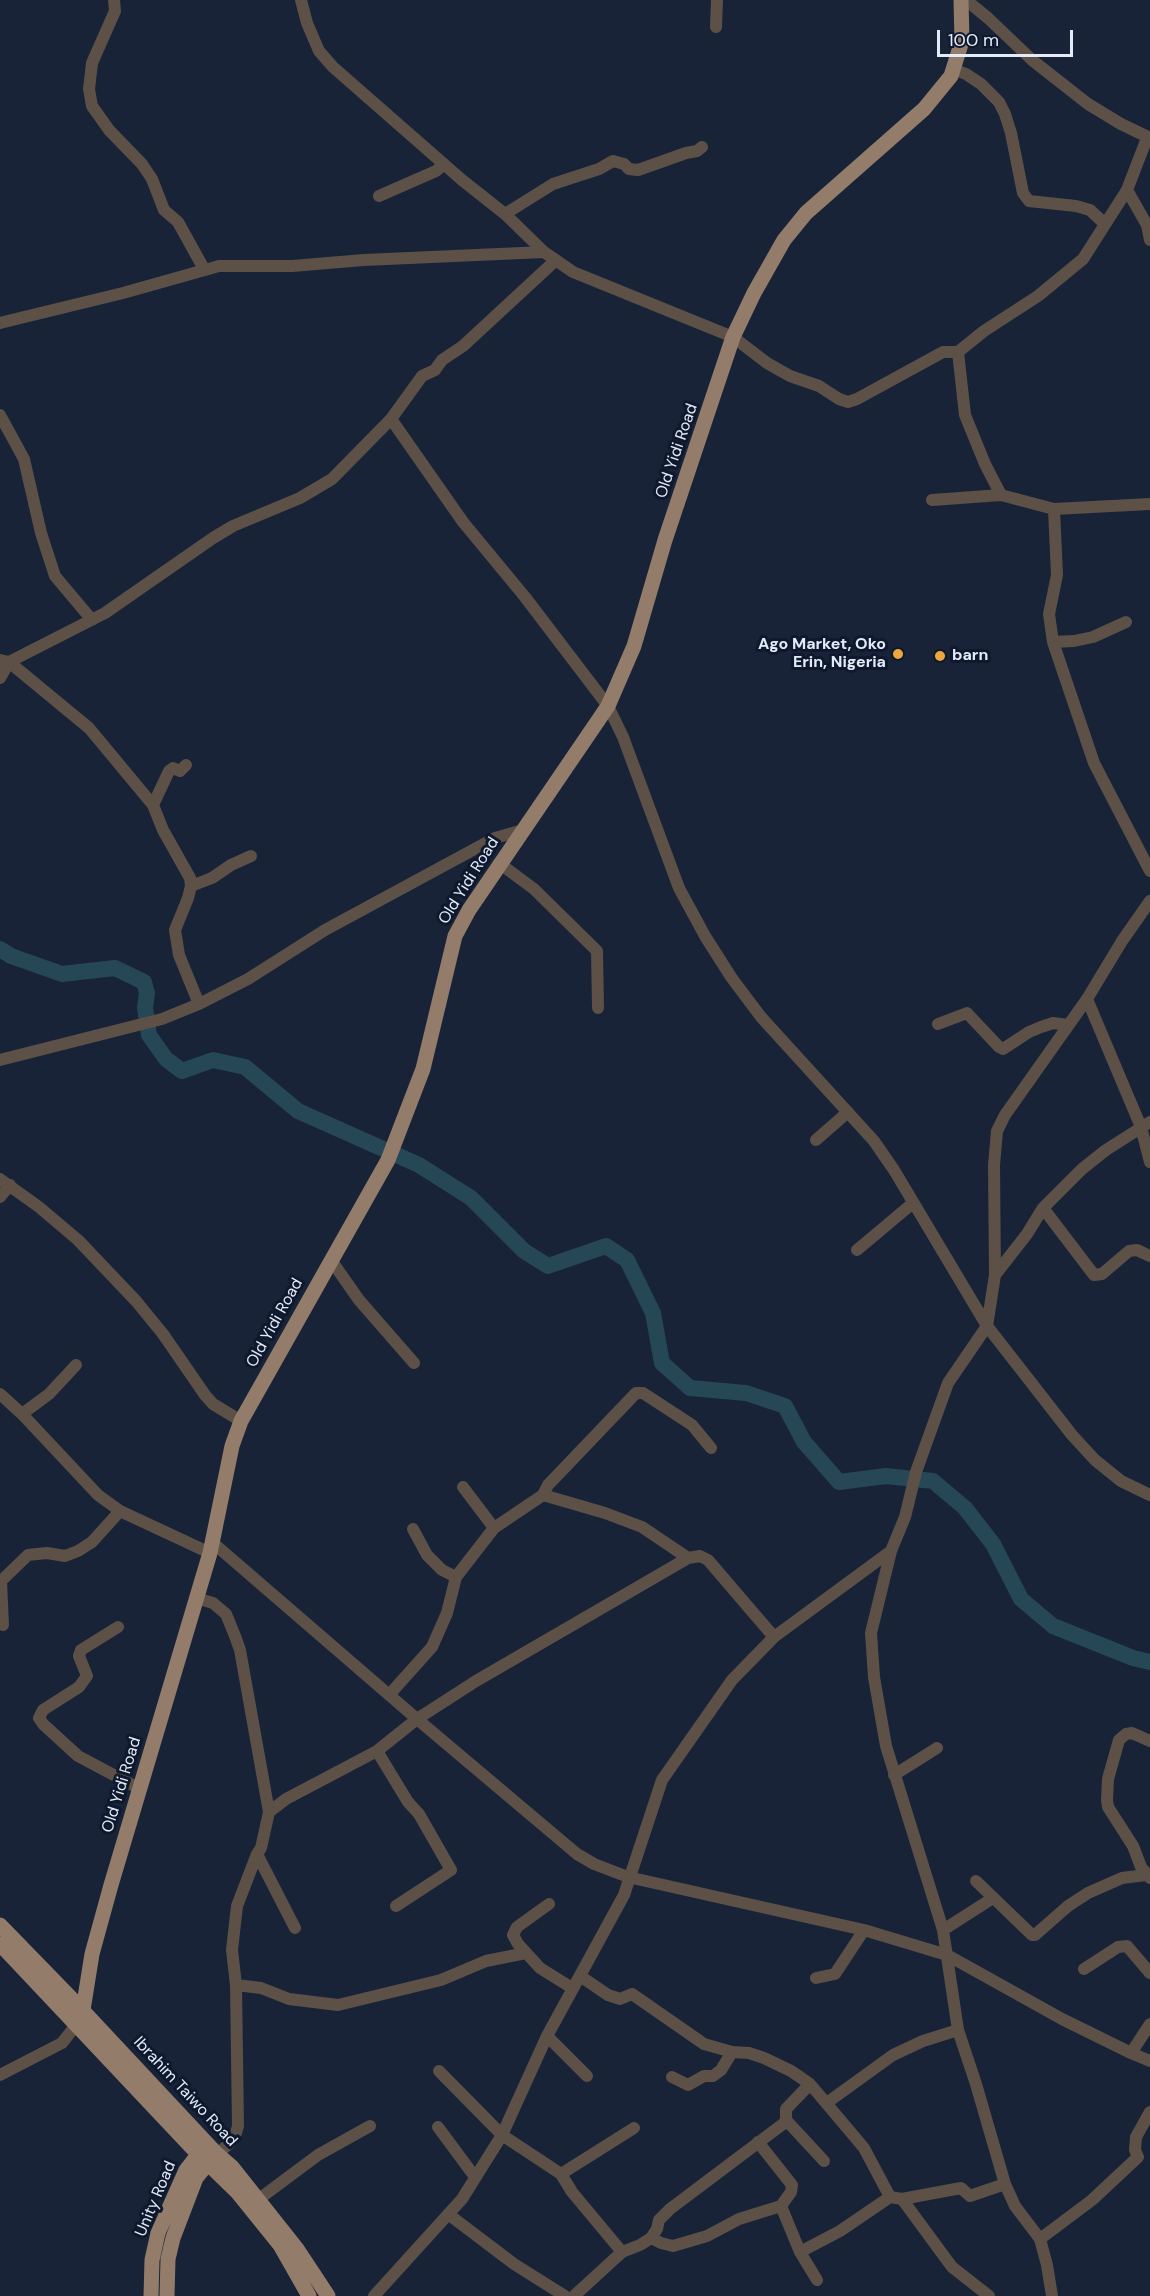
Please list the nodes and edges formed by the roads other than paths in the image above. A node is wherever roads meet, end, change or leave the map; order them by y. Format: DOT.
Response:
graph roads {
  1 [pos="114,0"];
  2 [pos="301,0"];
  3 [pos="717,0"];
  4 [pos="963,0"];
  5 [pos="717,27"];
  6 [pos="953,69"];
  7 [pos="1148,138"];
  8 [pos="702,147"];
  9 [pos="444,164"];
  10 [pos="1127,190"];
  11 [pos="379,196"];
  12 [pos="505,214"];
  13 [pos="1105,224"];
  14 [pos="1150,240"];
  15 [pos="544,252"];
  16 [pos="556,261"];
  17 [pos="204,270"];
  18 [pos="0,323"];
  19 [pos="733,337"];
  20 [pos="958,352"];
  21 [pos="0,415"];
  22 [pos="392,418"];
  23 [pos="1001,495"];
  24 [pos="932,500"];
  25 [pos="1150,504"];
  26 [pos="1054,509"];
  27 [pos="92,620"];
  28 [pos="1126,622"];
  29 [pos="1053,642"];
  30 [pos="4,661"];
  31 [pos="0,678"];
  32 [pos="608,706"];
  33 [pos="186,765"];
  34 [pos="153,805"];
  35 [pos="524,830"];
  36 [pos="251,856"];
  37 [pos="499,863"];
  38 [pos="1150,871"];
  39 [pos="191,886"];
  40 [pos="1150,901"];
  41 [pos="1087,999"];
  42 [pos="200,1004"];
  43 [pos="598,1008"];
  44 [pos="938,1024"];
  45 [pos="1068,1024"];
  46 [pos="0,1059"];
  47 [pos="848,1112"];
  48 [pos="1146,1124"];
  49 [pos="816,1140"];
  50 [pos="1150,1162"];
  51 [pos="5,1182"];
  52 [pos="0,1197"];
  53 [pos="913,1203"];
  54 [pos="1043,1208"];
  55 [pos="857,1250"];
  56 [pos="1150,1256"];
  57 [pos="331,1260"];
  58 [pos="995,1275"];
  59 [pos="987,1326"];
  60 [pos="414,1363"];
  61 [pos="76,1365"];
  62 [pos="0,1394"];
  63 [pos="22,1414"];
  64 [pos="241,1421"];
  65 [pos="711,1448"];
  66 [pos="463,1487"];
  67 [pos="543,1495"];
  68 [pos="1150,1495"];
  69 [pos="120,1511"];
  70 [pos="494,1527"];
  71 [pos="413,1529"];
  72 [pos="211,1547"];
  73 [pos="891,1551"];
  74 [pos="688,1558"];
  75 [pos="456,1577"];
  76 [pos="196,1598"];
  77 [pos="3,1625"];
  78 [pos="118,1627"];
  79 [pos="774,1637"];
  80 [pos="389,1695"];
  81 [pos="417,1719"];
  82 [pos="1150,1741"];
  83 [pos="937,1748"];
  84 [pos="377,1751"];
  85 [pos="894,1775"];
  86 [pos="140,1789"];
  87 [pos="269,1812"];
  88 [pos="257,1854"];
  89 [pos="628,1877"];
  90 [pos="1148,1877"];
  91 [pos="976,1881"];
  92 [pos="993,1898"];
  93 [pos="549,1904"];
  94 [pos="396,1905"];
  95 [pos="0,1925"];
  96 [pos="295,1928"];
  97 [pos="864,1930"];
  98 [pos="943,1930"];
  99 [pos="0,1944"];
  100 [pos="526,1953"];
  101 [pos="92,1954"];
  102 [pos="947,1955"];
  103 [pos="1084,1969"];
  104 [pos="1150,1973"];
  105 [pos="580,1976"];
  106 [pos="816,1978"];
  107 [pos="236,1985"];
  108 [pos="572,1988"];
  109 [pos="71,1998"];
  110 [pos="83,2010"];
  111 [pos="65,2013"];
  112 [pos="1150,2024"];
  113 [pos="76,2025"];
  114 [pos="958,2030"];
  115 [pos="547,2036"];
  116 [pos="732,2052"];
  117 [pos="1131,2054"];
  118 [pos="1150,2061"];
  119 [pos="439,2071"];
  120 [pos="0,2075"];
  121 [pos="587,2076"];
  122 [pos="672,2077"];
  123 [pos="810,2084"];
  124 [pos="828,2102"];
  125 [pos="1150,2112"];
  126 [pos="786,2120"];
  127 [pos="370,2126"];
  128 [pos="438,2127"];
  129 [pos="634,2128"];
  130 [pos="179,2133"];
  131 [pos="502,2135"];
  132 [pos="758,2142"];
  133 [pos="207,2154"];
  134 [pos="824,2161"];
  135 [pos="186,2170"];
  136 [pos="561,2174"];
  137 [pos="475,2177"];
  138 [pos="1005,2184"];
  139 [pos="191,2189"];
  140 [pos="237,2193"];
  141 [pos="896,2198"];
  142 [pos="259,2199"];
  143 [pos="781,2206"];
  144 [pos="448,2214"];
  145 [pos="166,2236"];
  146 [pos="651,2238"];
  147 [pos="1040,2239"];
  148 [pos="622,2252"];
  149 [pos="800,2252"];
  150 [pos="817,2280"];
  151 [pos="151,2296"];
  152 [pos="167,2296"];
  153 [pos="309,2296"];
  154 [pos="328,2296"];
  155 [pos="374,2296"];
  156 [pos="565,2296"];
  157 [pos="574,2296"];
  158 [pos="989,2296"];
  159 [pos="1052,2296"];
  1 -- 17 [label="street"];
  2 -- 9 [label="street"];
  3 -- 5 [label="street"];
  4 -- 6 [label="main road, Old Yidi Road"];
  4 -- 7 [label="street"];
  6 -- 13 [label="street"];
  6 -- 19 [label="main road, Old Yidi Road"];
  7 -- 10 [label="street"];
  8 -- 12 [label="street"];
  9 -- 11 [label="street"];
  9 -- 12 [label="street"];
  10 -- 13 [label="street"];
  10 -- 14 [label="street"];
  12 -- 15 [label="street"];
  13 -- 20 [label="street"];
  15 -- 16 [label="street"];
  15 -- 17 [label="street"];
  16 -- 19 [label="street"];
  16 -- 22 [label="street"];
  17 -- 18 [label="street"];
  19 -- 20 [label="street"];
  19 -- 32 [label="main road, Old Yidi Road"];
  20 -- 23 [label="street"];
  21 -- 27 [label="street"];
  22 -- 27 [label="street"];
  22 -- 32 [label="street"];
  23 -- 24 [label="street"];
  23 -- 26 [label="street"];
  25 -- 26 [label="street"];
  26 -- 29 [label="street"];
  27 -- 30 [label="street"];
  28 -- 29 [label="street"];
  29 -- 38 [label="street"];
  30 -- 31 [label="street"];
  30 -- 34 [label="street"];
  32 -- 35 [label="main road, Old Yidi Road"];
  32 -- 47 [label="street"];
  33 -- 34 [label="street"];
  34 -- 39 [label="street"];
  35 -- 37 [label="main road, Old Yidi Road"];
  35 -- 42 [label="street"];
  36 -- 39 [label="street"];
  37 -- 43 [label="street"];
  37 -- 57 [label="main road, Old Yidi Road"];
  39 -- 42 [label="street"];
  40 -- 41 [label="street"];
  41 -- 45 [label="street"];
  41 -- 48 [label="street"];
  42 -- 46 [label="street"];
  44 -- 45 [label="street"];
  45 -- 58 [label="street"];
  47 -- 49 [label="street"];
  47 -- 53 [label="street"];
  48 -- 50 [label="street"];
  48 -- 54 [label="street"];
  51 -- 52 [label="street"];
  51 -- 64 [label="street"];
  53 -- 55 [label="street"];
  53 -- 59 [label="street"];
  54 -- 56 [label="street"];
  54 -- 58 [label="street"];
  57 -- 60 [label="street"];
  57 -- 64 [label="main road, Old Yidi Road"];
  58 -- 59 [label="street"];
  59 -- 68 [label="street"];
  59 -- 73 [label="street"];
  61 -- 63 [label="street"];
  62 -- 63 [label="street"];
  63 -- 69 [label="street"];
  64 -- 72 [label="main road, Old Yidi Road"];
  65 -- 67 [label="street"];
  66 -- 70 [label="street"];
  67 -- 70 [label="street"];
  67 -- 74 [label="street"];
  69 -- 72 [label="street"];
  69 -- 77 [label="street"];
  70 -- 75 [label="street"];
  71 -- 75 [label="street"];
  72 -- 76 [label="main road, Old Yidi Road"];
  72 -- 80 [label="street"];
  73 -- 79 [label="street"];
  73 -- 85 [label="street"];
  74 -- 79 [label="street"];
  74 -- 81 [label="street"];
  75 -- 80 [label="street"];
  76 -- 86 [label="main road, Old Yidi Road"];
  76 -- 87 [label="street"];
  78 -- 86 [label="street"];
  79 -- 89 [label="street"];
  80 -- 81 [label="street"];
  81 -- 84 [label="street"];
  81 -- 89 [label="street"];
  82 -- 90 [label="street"];
  83 -- 85 [label="street"];
  84 -- 87 [label="street"];
  84 -- 94 [label="street"];
  85 -- 98 [label="street"];
  86 -- 101 [label="main road, Old Yidi Road"];
  87 -- 88 [label="street"];
  88 -- 96 [label="street"];
  88 -- 107 [label="street"];
  89 -- 97 [label="street"];
  89 -- 105 [label="street"];
  90 -- 92 [label="street"];
  91 -- 92 [label="street"];
  92 -- 98 [label="street"];
  93 -- 100 [label="street"];
  95 -- 109 [label="main road, Ibrahim Taiwo Road"];
  97 -- 102 [label="street"];
  97 -- 106 [label="street"];
  98 -- 102 [label="street"];
  99 -- 111 [label="main road, Ibrahim Taiwo Road"];
  100 -- 107 [label="street"];
  100 -- 108 [label="street"];
  101 -- 109 [label="main road, Old Yidi Road"];
  101 -- 110 [label="main road, Old Yidi Road"];
  102 -- 114 [label="street"];
  102 -- 117 [label="street"];
  103 -- 104 [label="street"];
  105 -- 108 [label="street"];
  105 -- 116 [label="street"];
  107 -- 133 [label="street"];
  108 -- 115 [label="street"];
  109 -- 110 [label="main road, Ibrahim Taiwo Road"];
  109 -- 111 [label="main road, Old Yidi Road"];
  110 -- 113 [label="main road, Old Yidi Road"];
  110 -- 133 [label="main road, Ibrahim Taiwo Road"];
  111 -- 113 [label="main road, Ibrahim Taiwo Road"];
  112 -- 117 [label="street"];
  113 -- 120 [label="street"];
  113 -- 130 [label="main road, Ibrahim Taiwo Road"];
  114 -- 124 [label="street"];
  114 -- 138 [label="street"];
  115 -- 121 [label="street"];
  115 -- 131 [label="street"];
  116 -- 122 [label="street"];
  116 -- 123 [label="street"];
  117 -- 118 [label="street"];
  119 -- 131 [label="street"];
  123 -- 124 [label="street"];
  123 -- 126 [label="street"];
  124 -- 141 [label="street"];
  125 -- 147 [label="street"];
  126 -- 132 [label="street"];
  126 -- 134 [label="street"];
  127 -- 142 [label="street"];
  128 -- 137 [label="street"];
  129 -- 136 [label="street"];
  130 -- 133 [label="main road, Ibrahim Taiwo Road"];
  130 -- 135 [label="main road"];
  131 -- 136 [label="street"];
  131 -- 137 [label="street"];
  132 -- 143 [label="street"];
  132 -- 146 [label="street"];
  133 -- 135 [label="main road, Unity Road"];
  133 -- 139 [label="main road, Unity Road"];
  133 -- 140 [label="main road, Ibrahim Taiwo Road"];
  133 -- 142 [label="main road, Ibrahim Taiwo Road"];
  135 -- 145 [label="main road, Unity Road"];
  136 -- 148 [label="street"];
  137 -- 144 [label="street"];
  138 -- 141 [label="street"];
  138 -- 147 [label="street"];
  139 -- 140 [label="main road"];
  139 -- 145 [label="main road, Unity Road"];
  140 -- 153 [label="main road, Ibrahim Taiwo Road"];
  141 -- 149 [label="street"];
  141 -- 158 [label="street"];
  142 -- 154 [label="main road, Ibrahim Taiwo Road"];
  143 -- 146 [label="street"];
  143 -- 149 [label="street"];
  144 -- 155 [label="street"];
  144 -- 156 [label="street"];
  145 -- 151 [label="main road, Unity Road"];
  145 -- 152 [label="main road, Unity Road"];
  146 -- 148 [label="street"];
  147 -- 159 [label="street"];
  148 -- 157 [label="street"];
  149 -- 150 [label="street"];
}
